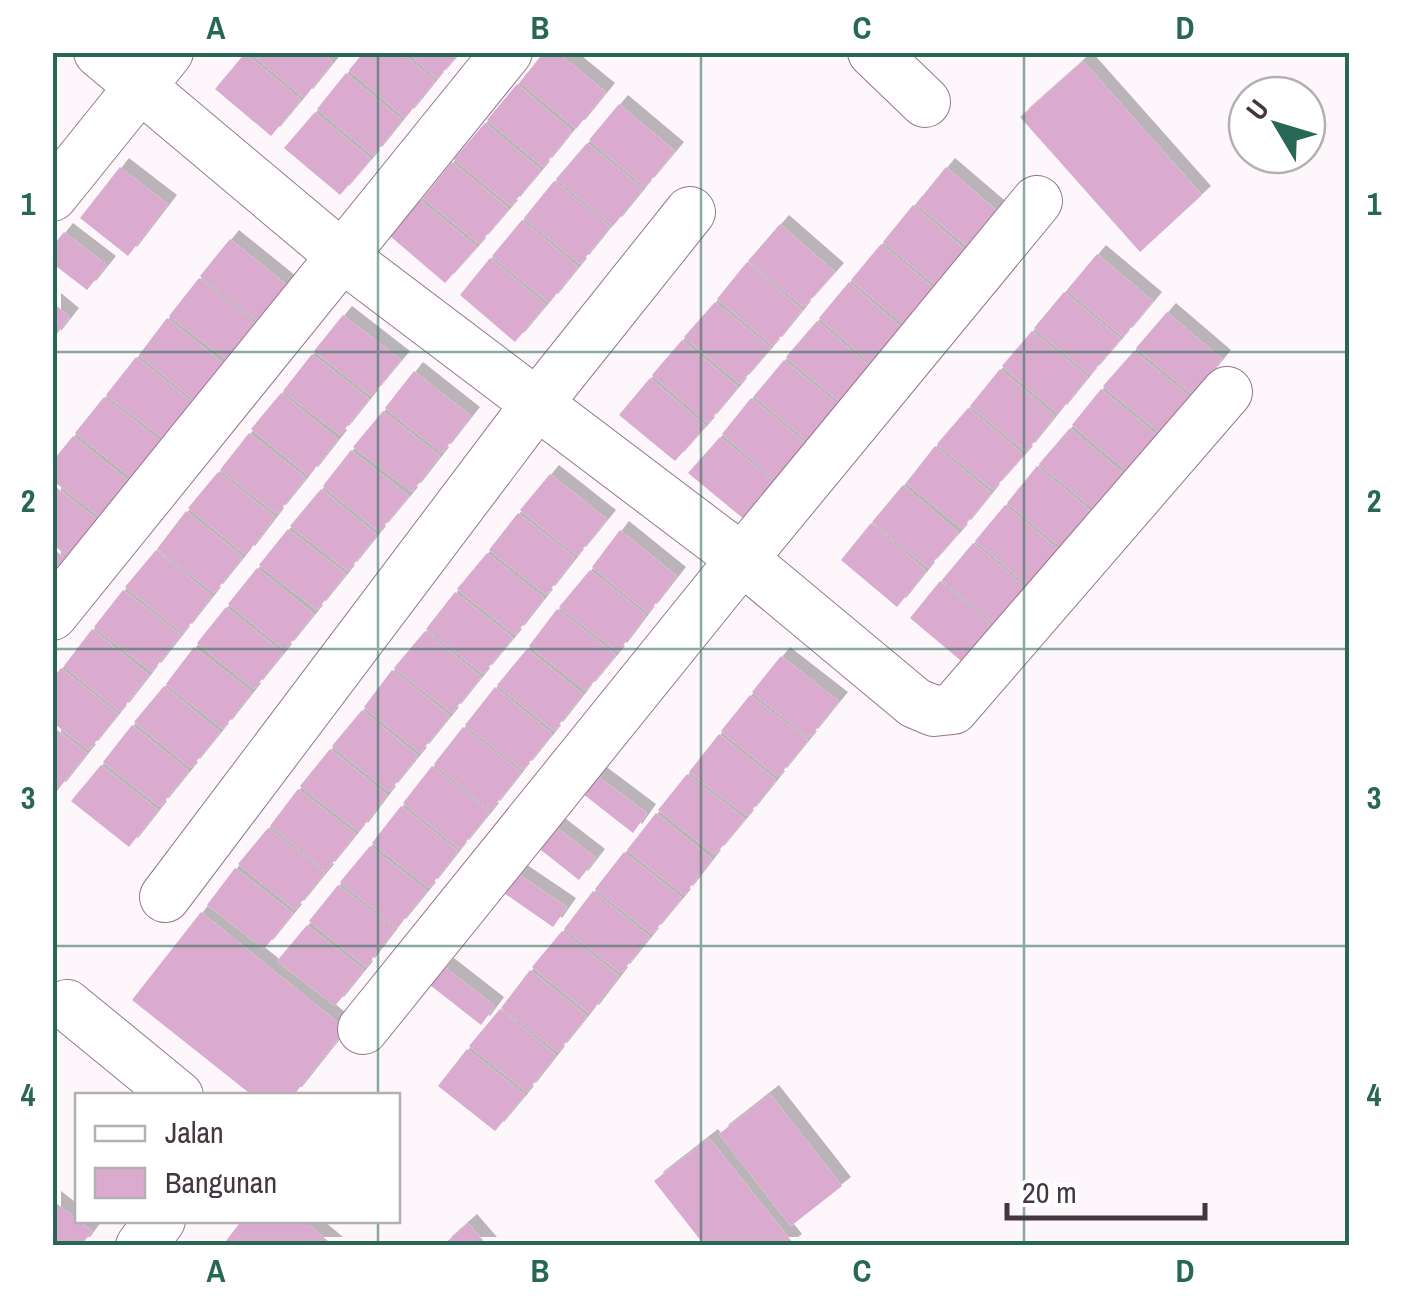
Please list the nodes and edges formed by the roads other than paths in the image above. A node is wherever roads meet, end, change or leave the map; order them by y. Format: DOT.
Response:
graph roads {
  1 [pos="100,52"];
  2 [pos="507,52"];
  3 [pos="873,52"];
  4 [pos="154,69"];
  5 [pos="925,102"];
  6 [pos="52,196"];
  7 [pos="1038,201"];
  8 [pos="690,212"];
  9 [pos="343,257"];
  10 [pos="1227,392"];
  11 [pos="536,405"];
  12 [pos="742,559"];
  13 [pos="52,616"];
  14 [pos="164,897"];
  15 [pos="67,1006"];
  16 [pos="363,1029"];
  17 [pos="174,1093"];
  18 [pos="158,1223"];
  19 [pos="141,1246"];
  1 -- 4 [label="street"];
  2 -- 9 [label="street"];
  3 -- 5 [label="street"];
  4 -- 6 [label="street"];
  4 -- 9 [label="street"];
  7 -- 12 [label="street"];
  8 -- 11 [label="street"];
  9 -- 11 [label="street"];
  9 -- 13 [label="street"];
  10 -- 12 [label="street"];
  11 -- 12 [label="street"];
  11 -- 14 [label="street"];
  12 -- 16 [label="street"];
  15 -- 17 [label="street"];
  18 -- 19 [label="street"];
}
